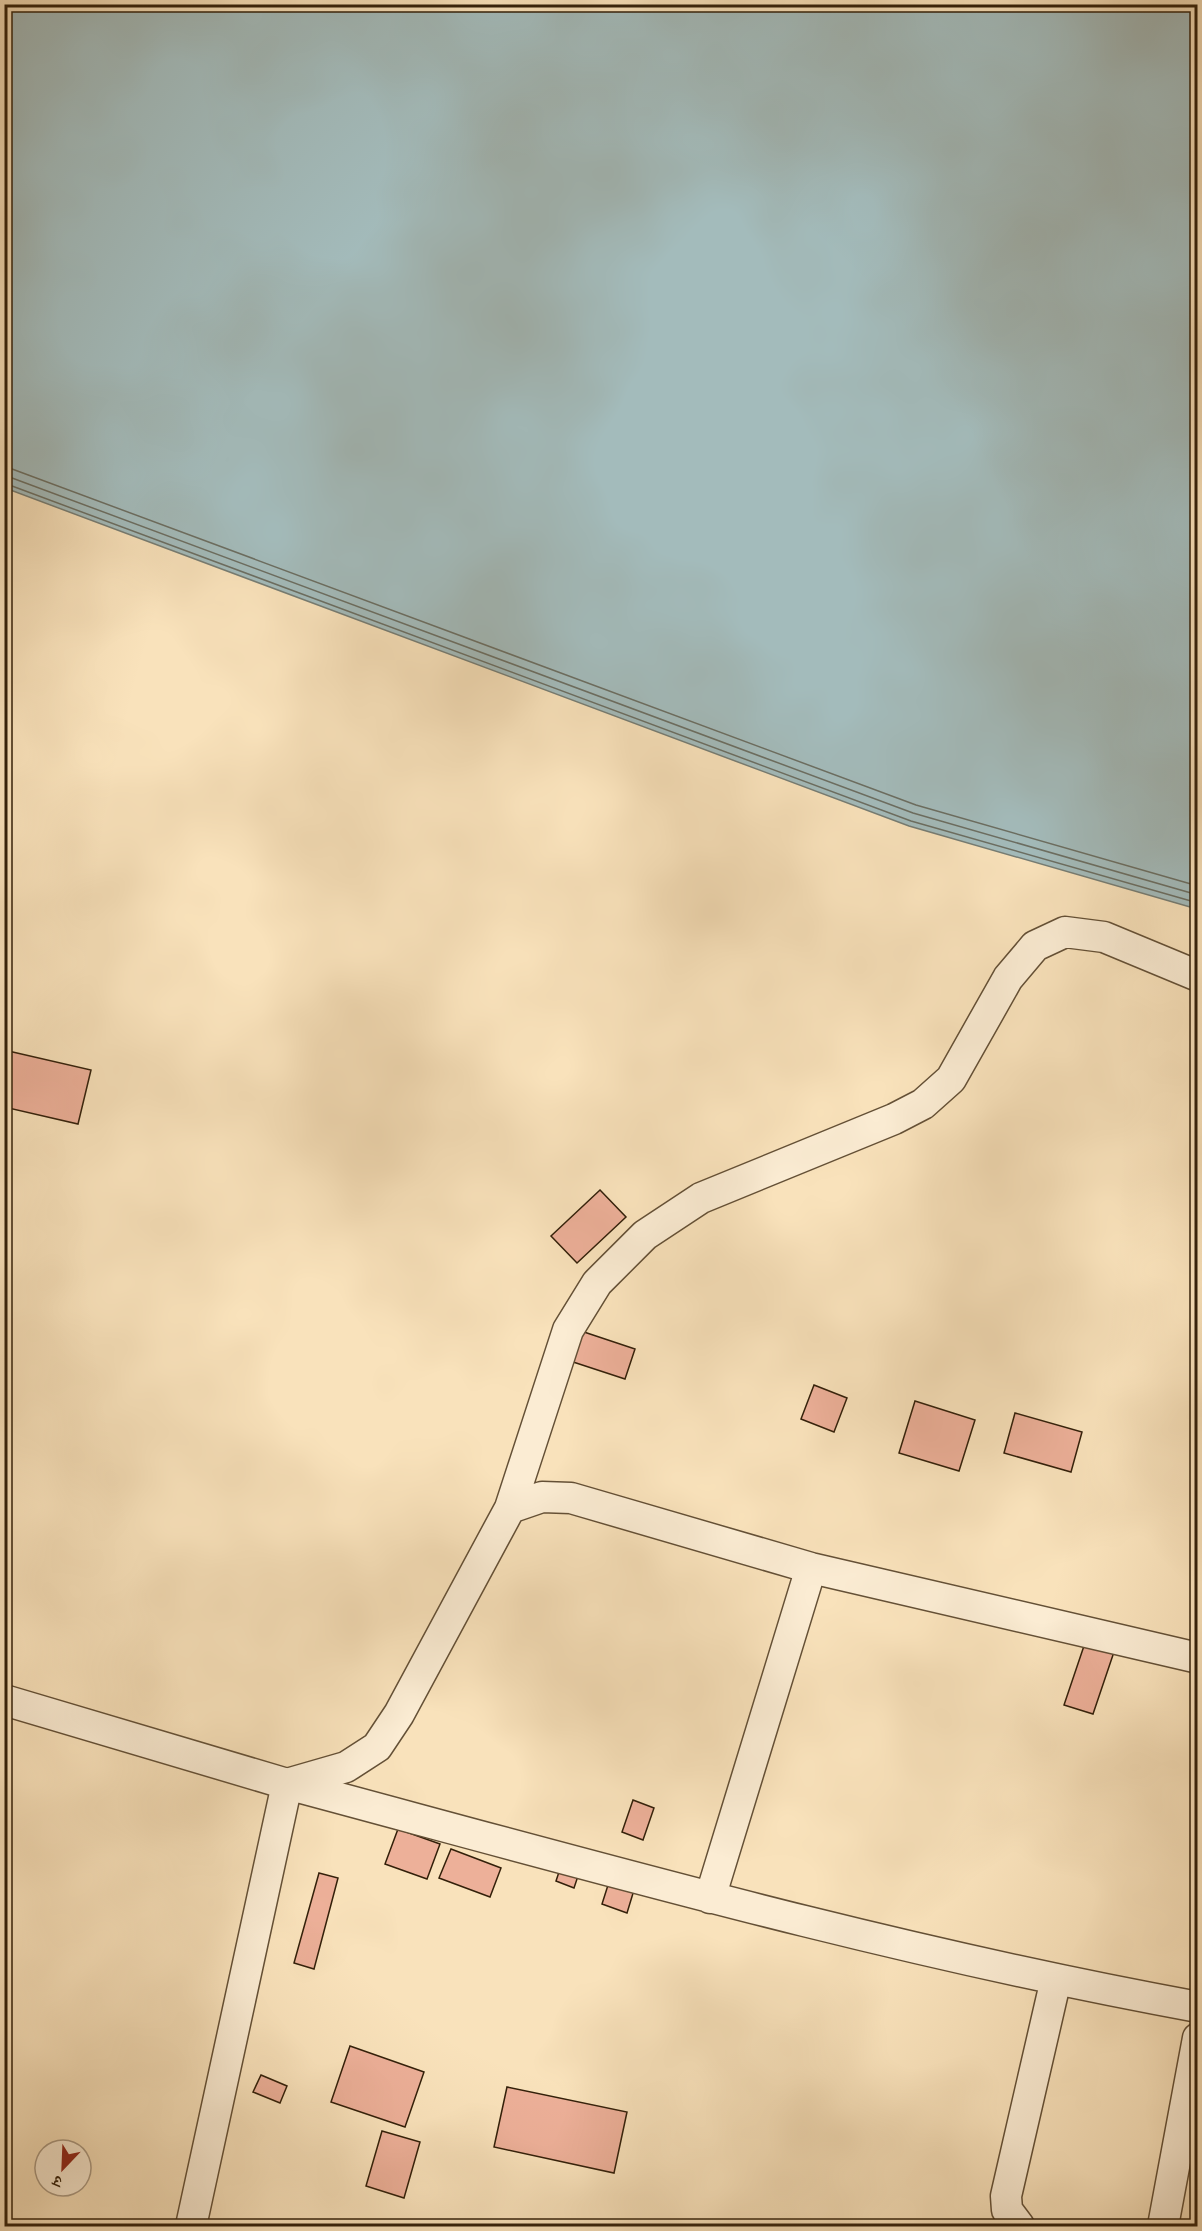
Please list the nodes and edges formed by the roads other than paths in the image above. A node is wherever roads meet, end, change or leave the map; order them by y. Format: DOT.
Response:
graph roads {
  1 [pos="1197,976"];
  2 [pos="510,1508"];
  3 [pos="811,1568"];
  4 [pos="1197,1658"];
  5 [pos="4,1700"];
  6 [pos="287,1784"];
  7 [pos="710,1898"];
  8 [pos="1056,1979"];
  9 [pos="1197,2007"];
  10 [pos="1197,2038"];
  11 [pos="191,2226"];
  12 [pos="1019,2226"];
  13 [pos="1163,2226"];
  1 -- 2 [label="street"];
  2 -- 3 [label="street"];
  2 -- 6 [label="street"];
  3 -- 4 [label="street"];
  3 -- 7 [label="street"];
  5 -- 6 [label="street"];
  6 -- 7 [label="street"];
  6 -- 11 [label="street"];
  7 -- 8 [label="street"];
  8 -- 9 [label="street"];
  8 -- 12 [label="street"];
  10 -- 13 [label="street"];
}
